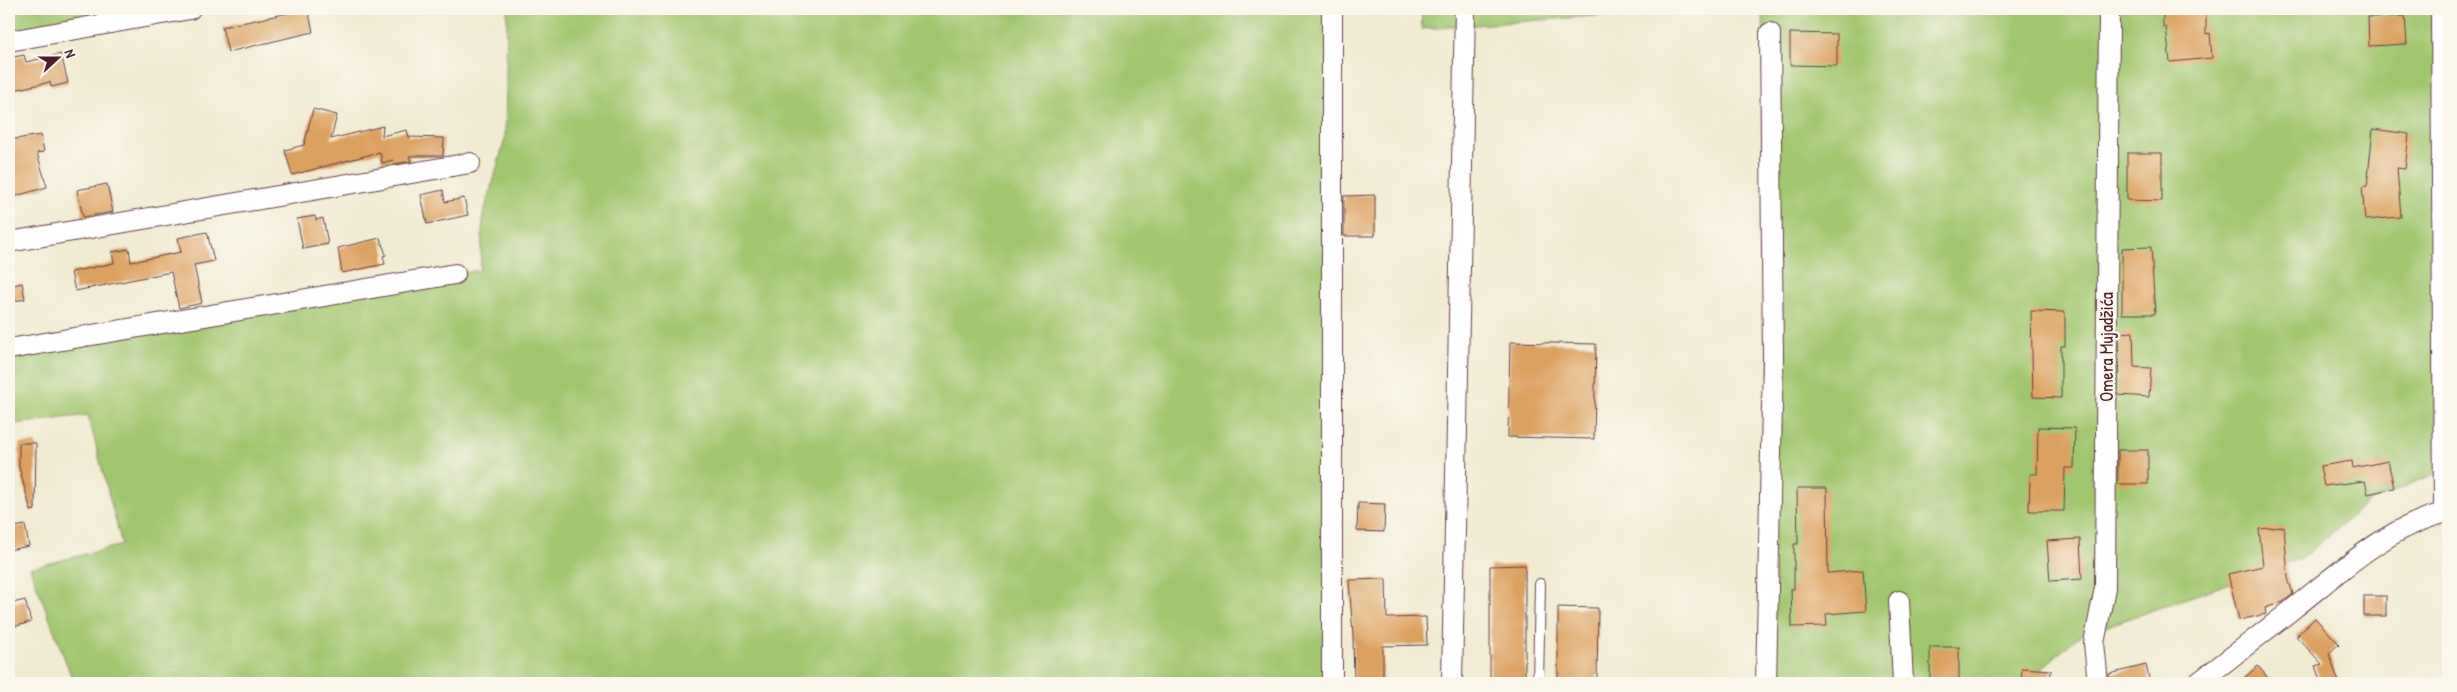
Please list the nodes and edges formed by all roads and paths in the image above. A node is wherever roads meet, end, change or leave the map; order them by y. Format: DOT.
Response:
graph roads {
  1 [pos="190,9"];
  2 [pos="1332,9"];
  3 [pos="1465,9"];
  4 [pos="2109,9"];
  5 [pos="2441,9"];
  6 [pos="1770,33"];
  7 [pos="9,41"];
  8 [pos="470,163"];
  9 [pos="9,242"];
  10 [pos="455,274"];
  11 [pos="9,349"];
  12 [pos="2446,512"];
  13 [pos="1540,584"];
  14 [pos="1900,601"];
  15 [pos="1332,683"];
  16 [pos="1452,683"];
  17 [pos="1538,683"];
  18 [pos="1766,683"];
  19 [pos="1903,683"];
  20 [pos="2098,683"];
  21 [pos="2198,683"];
  1 -- 7 [label="street"];
  2 -- 15 [label="street"];
  3 -- 16 [label="street"];
  4 -- 20 [label="street, Omera Mujadžića"];
  5 -- 12 [label="street"];
  6 -- 18 [label="street"];
  8 -- 9 [label="street"];
  10 -- 11 [label="street"];
  12 -- 21 [label="street"];
  13 -- 17 [label="lane"];
  14 -- 19 [label="street"];
}
